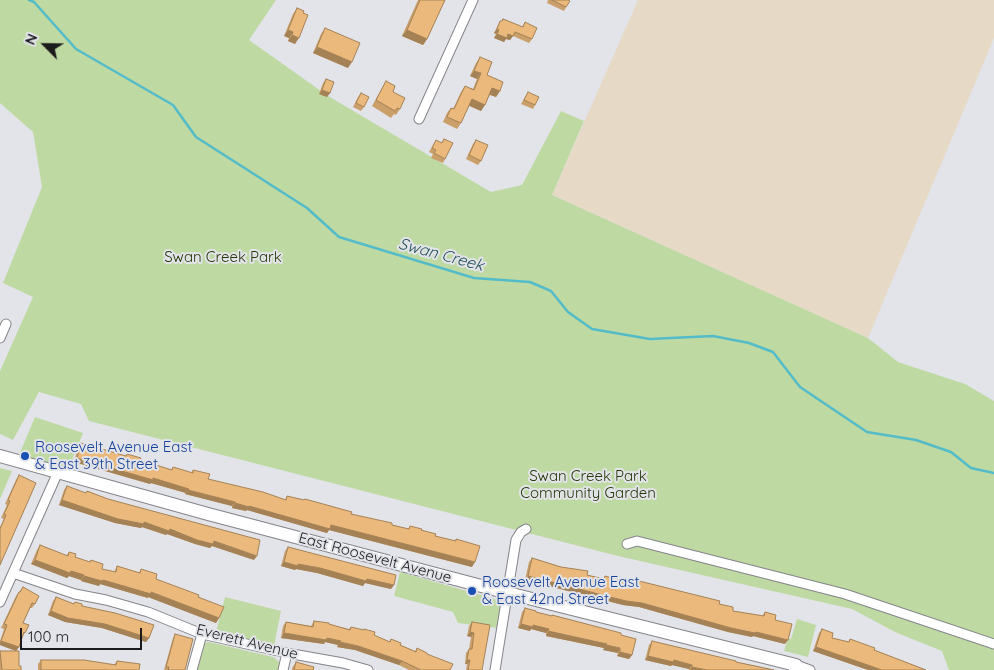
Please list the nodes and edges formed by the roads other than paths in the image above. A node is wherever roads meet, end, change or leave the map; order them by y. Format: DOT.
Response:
graph roads {
  1 [pos="473,0"];
  2 [pos="419,119"];
  3 [pos="6,324"];
  4 [pos="0,338"];
  5 [pos="0,456"];
  6 [pos="58,472"];
  7 [pos="526,529"];
  8 [pos="627,544"];
  9 [pos="13,572"];
  10 [pos="508,593"];
  11 [pos="0,602"];
  12 [pos="202,634"];
  13 [pos="994,644"];
  14 [pos="287,653"];
  15 [pos="795,668"];
  16 [pos="192,670"];
  17 [pos="283,670"];
  18 [pos="368,670"];
  19 [pos="495,670"];
  20 [pos="810,670"];
  1 -- 2 [label="street"];
  3 -- 4 [label="street"];
  5 -- 6 [label="street, East Roosevelt Avenue"];
  6 -- 9 [label="street"];
  6 -- 10 [label="street, East Roosevelt Avenue"];
  7 -- 10 [label="street"];
  8 -- 13 [label="street"];
  9 -- 11 [label="street"];
  9 -- 12 [label="street, Everett Avenue"];
  10 -- 15 [label="street, East Roosevelt Avenue"];
  10 -- 19 [label="street"];
  12 -- 14 [label="street, Everett Avenue"];
  12 -- 16 [label="street"];
  14 -- 17 [label="street"];
  14 -- 18 [label="street, Everett Avenue"];
  15 -- 20 [label="street, East Roosevelt Avenue"];
}
